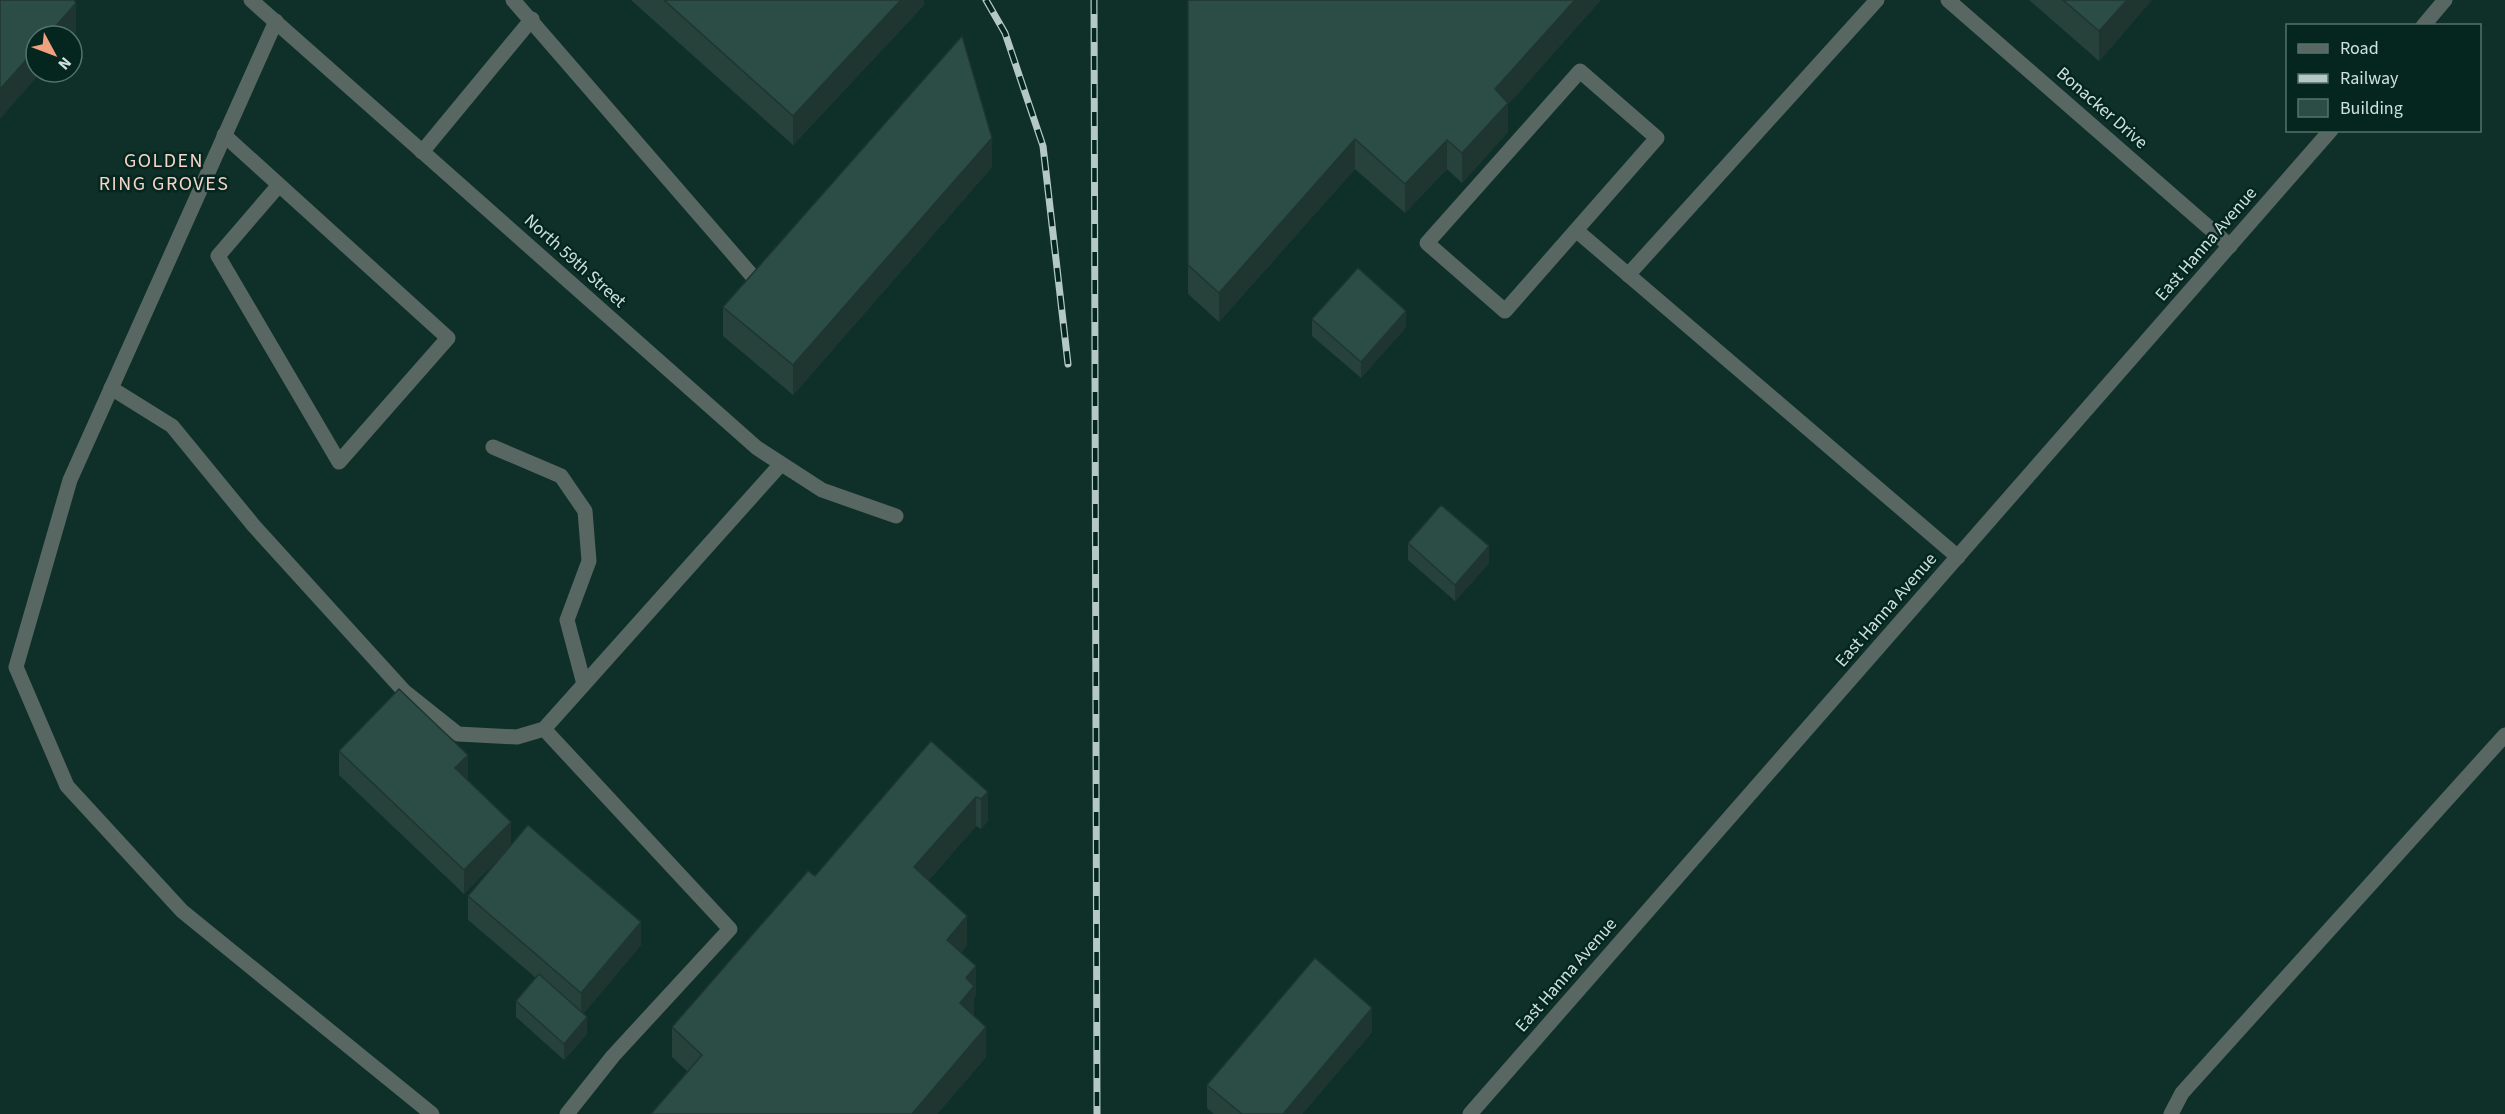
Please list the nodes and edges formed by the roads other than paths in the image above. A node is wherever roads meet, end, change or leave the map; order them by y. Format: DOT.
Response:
graph roads {
  1 [pos="251,0"];
  2 [pos="513,0"];
  3 [pos="1877,0"];
  4 [pos="1947,0"];
  5 [pos="2445,0"];
  6 [pos="532,19"];
  7 [pos="276,21"];
  8 [pos="2425,24"];
  9 [pos="2329,132"];
  10 [pos="224,135"];
  11 [pos="422,152"];
  12 [pos="279,185"];
  13 [pos="1577,231"];
  14 [pos="2230,246"];
  15 [pos="776,268"];
  16 [pos="1628,275"];
  17 [pos="111,388"];
  18 [pos="493,447"];
  19 [pos="781,464"];
  20 [pos="896,516"];
  21 [pos="1958,557"];
  22 [pos="584,684"];
  23 [pos="544,729"];
  24 [pos="2505,735"];
  25 [pos="432,1114"];
  26 [pos="567,1114"];
  27 [pos="1470,1114"];
  28 [pos="2171,1114"];
  1 -- 7 [label="street, North 59th Street"];
  2 -- 6 [label="street"];
  3 -- 16 [label="street"];
  4 -- 14 [label="street, Bonacker Drive"];
  5 -- 8 [label="street"];
  6 -- 11 [label="street"];
  6 -- 15 [label="street"];
  7 -- 10 [label="street"];
  7 -- 11 [label="street, North 59th Street"];
  9 -- 14 [label="street, East Hanna Avenue"];
  10 -- 12 [label="street"];
  10 -- 17 [label="street"];
  11 -- 19 [label="street, North 59th Street"];
  12 -- 12 [label="street"];
  13 -- 13 [label="street"];
  13 -- 16 [label="street"];
  14 -- 21 [label="street, East Hanna Avenue"];
  16 -- 21 [label="street"];
  17 -- 23 [label="street"];
  17 -- 25 [label="street"];
  18 -- 22 [label="street"];
  19 -- 20 [label="street, North 59th Street"];
  19 -- 22 [label="street"];
  21 -- 27 [label="street, East Hanna Avenue"];
  22 -- 23 [label="street"];
  23 -- 26 [label="street"];
  24 -- 28 [label="street"];
}
